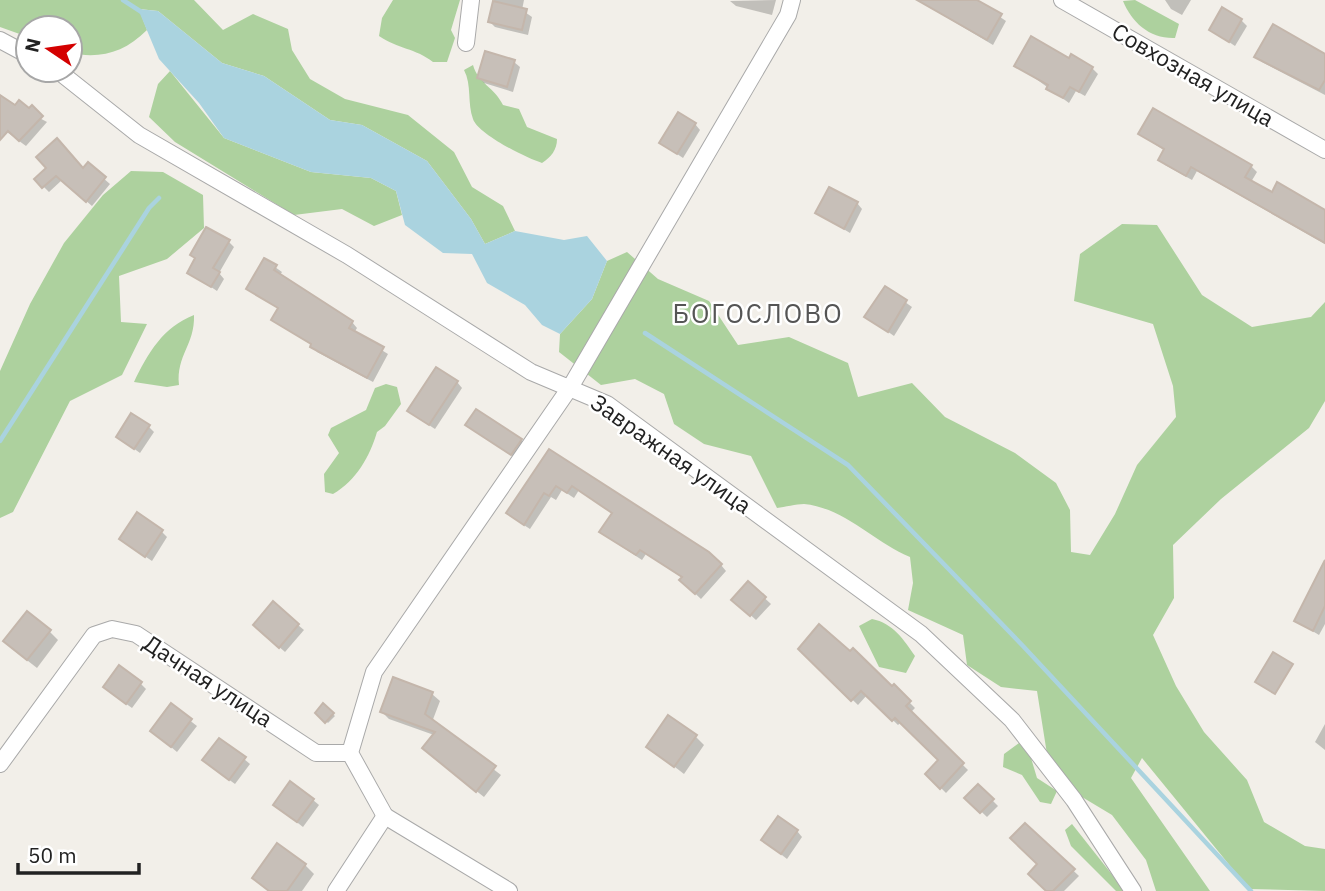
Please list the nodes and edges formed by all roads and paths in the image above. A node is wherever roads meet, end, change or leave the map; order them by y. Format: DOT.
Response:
graph roads {
  1 [pos="471,0"];
  2 [pos="793,0"];
  3 [pos="1062,0"];
  4 [pos="466,43"];
  5 [pos="75,84"];
  6 [pos="1325,150"];
  7 [pos="571,386"];
  8 [pos="350,753"];
  9 [pos="0,764"];
  10 [pos="384,816"];
  11 [pos="336,891"];
  12 [pos="509,891"];
  13 [pos="1133,891"];
  1 -- 4 [label="street"];
  2 -- 7 [label="street"];
  3 -- 6 [label="street, Совхозная улица"];
  5 -- 7 [label="street, Завражная улица"];
  7 -- 8 [label="street"];
  7 -- 13 [label="street, Завражная улица"];
  8 -- 9 [label="street, Дачная улица"];
  8 -- 10 [label="street"];
  10 -- 11 [label="street"];
  10 -- 12 [label="street"];
}
